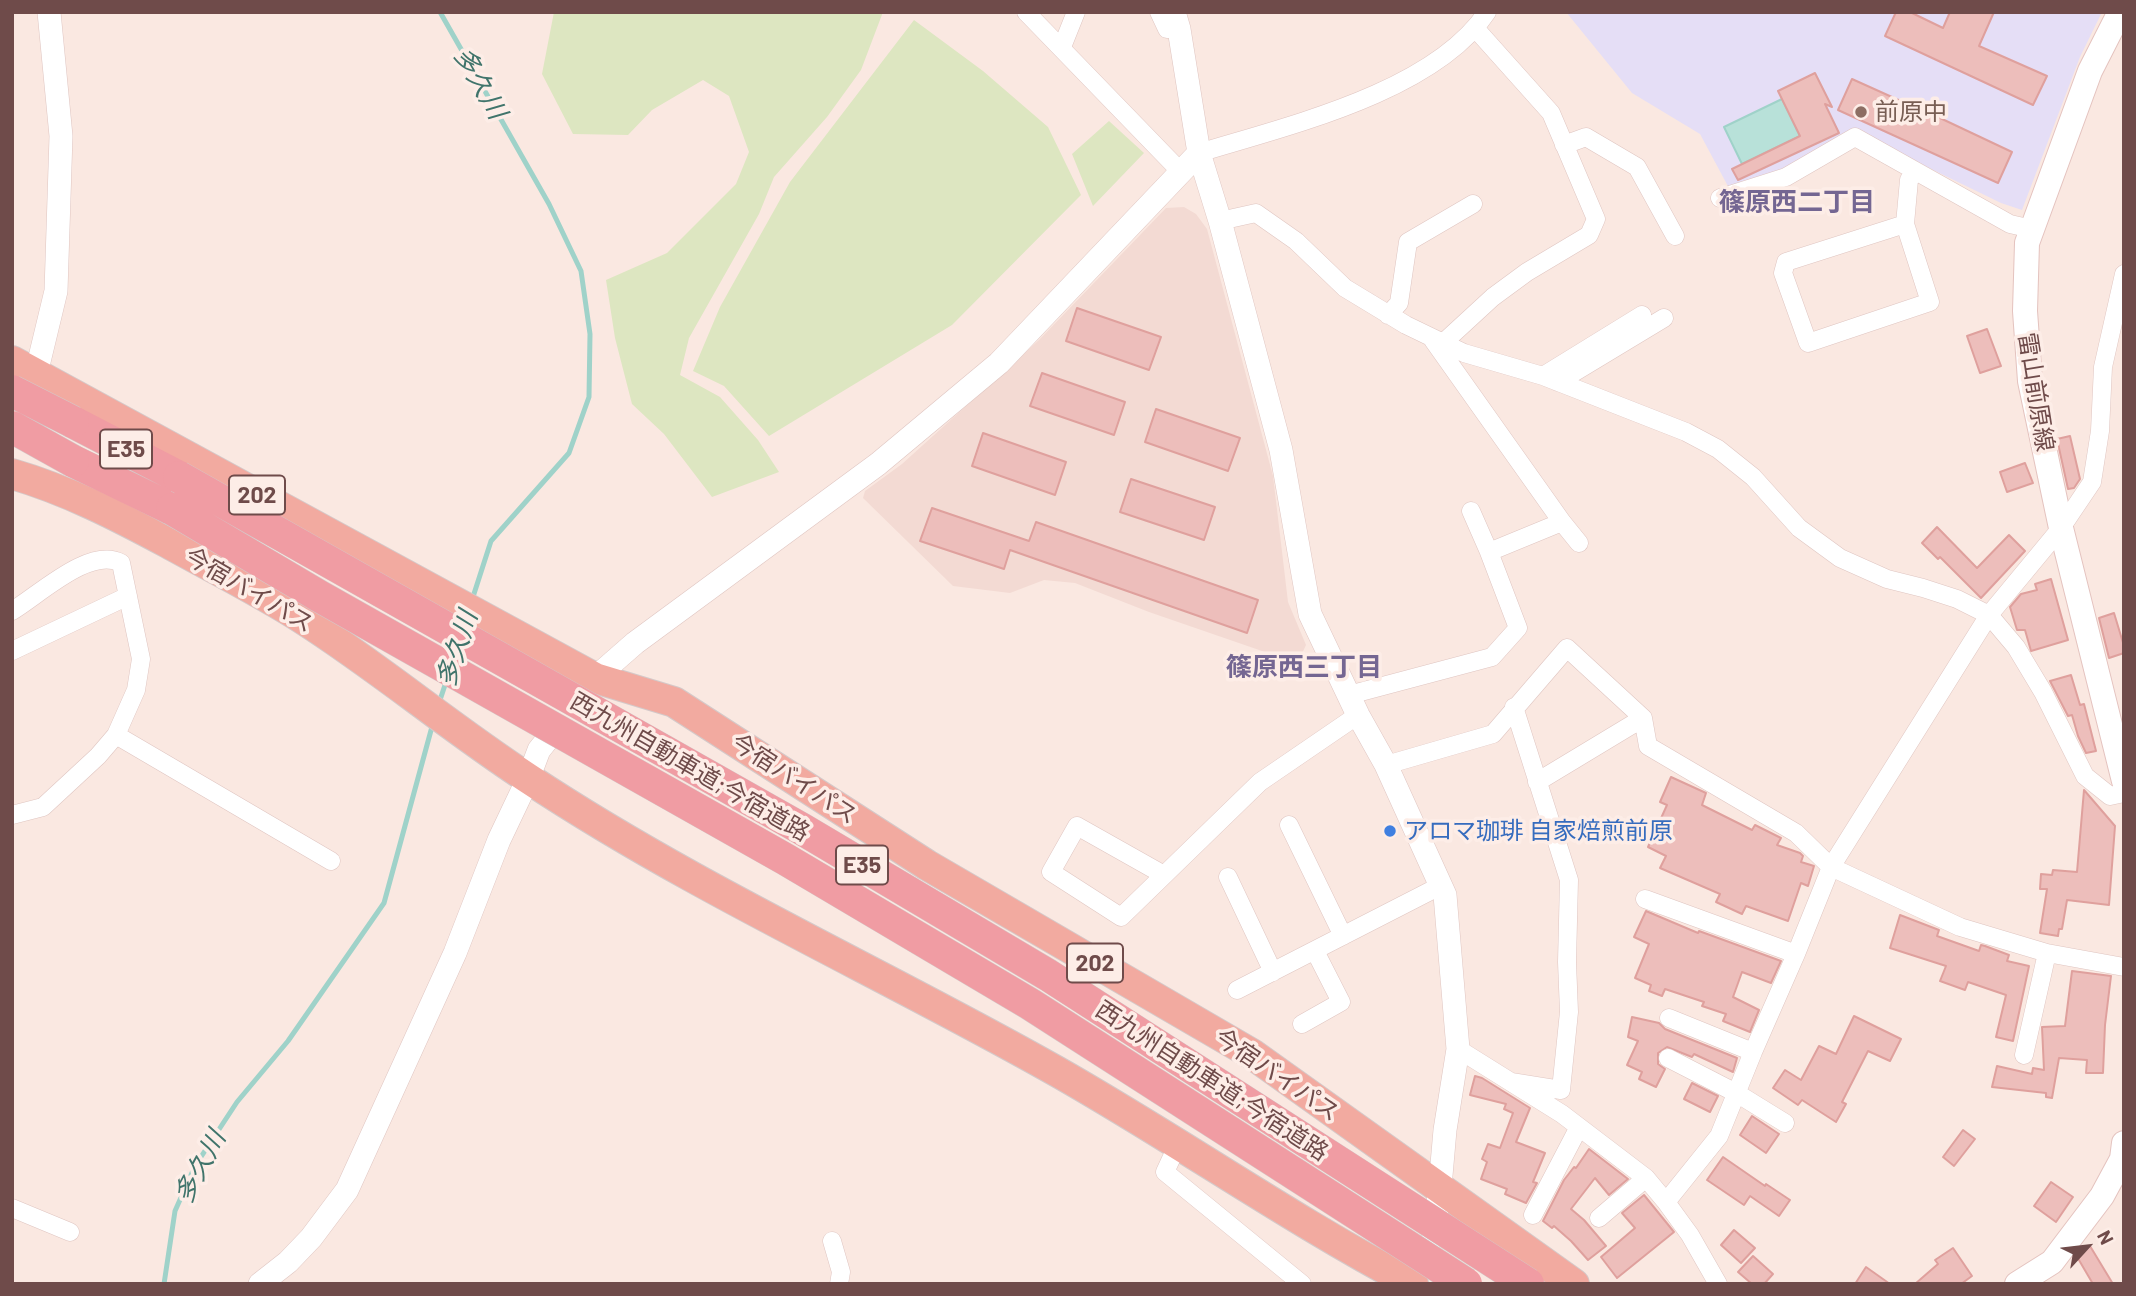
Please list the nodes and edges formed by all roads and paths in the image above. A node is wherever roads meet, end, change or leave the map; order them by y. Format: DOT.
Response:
graph roads {
  1 [pos="49,12"];
  2 [pos="1026,12"];
  3 [pos="1076,12"];
  4 [pos="1159,12"];
  5 [pos="1488,12"];
  6 [pos="2120,18"];
  7 [pos="1177,20"];
  8 [pos="1475,28"];
  9 [pos="1062,47"];
  10 [pos="1564,145"];
  11 [pos="1199,153"];
  12 [pos="1915,171"];
  13 [pos="1181,172"];
  14 [pos="1720,198"];
  15 [pos="1473,204"];
  16 [pos="1220,221"];
  17 [pos="1905,224"];
  18 [pos="2032,229"];
  19 [pos="1675,236"];
  20 [pos="2124,274"];
  21 [pos="1388,315"];
  22 [pos="1642,315"];
  23 [pos="1664,318"];
  24 [pos="1437,340"];
  25 [pos="20,375"];
  26 [pos="1551,379"];
  27 [pos="12,427"];
  28 [pos="12,474"];
  29 [pos="1472,511"];
  30 [pos="1562,522"];
  31 [pos="2061,528"];
  32 [pos="1579,543"];
  33 [pos="1489,552"];
  34 [pos="128,596"];
  35 [pos="12,611"];
  36 [pos="1990,615"];
  37 [pos="12,651"];
  38 [pos="595,678"];
  39 [pos="1353,705"];
  40 [pos="1514,707"];
  41 [pos="1643,718"];
  42 [pos="116,735"];
  43 [pos="547,740"];
  44 [pos="2120,747"];
  45 [pos="1386,765"];
  46 [pos="528,779"];
  47 [pos="2124,781"];
  48 [pos="1537,782"];
  49 [pos="2124,793"];
  50 [pos="12,815"];
  51 [pos="1289,825"];
  52 [pos="331,861"];
  53 [pos="1831,867"];
  54 [pos="1164,874"];
  55 [pos="1228,877"];
  56 [pos="1440,886"];
  57 [pos="1645,899"];
  58 [pos="1343,936"];
  59 [pos="1315,951"];
  60 [pos="2047,953"];
  61 [pos="1797,954"];
  62 [pos="2124,967"];
  63 [pos="1273,972"];
  64 [pos="1237,990"];
  65 [pos="1669,1018"];
  66 [pos="1302,1024"];
  67 [pos="1458,1049"];
  68 [pos="1754,1052"];
  69 [pos="2024,1055"];
  70 [pos="1668,1058"];
  71 [pos="1511,1082"];
  72 [pos="1738,1094"];
  73 [pos="1785,1123"];
  74 [pos="1579,1128"];
  75 [pos="1178,1144"];
  76 [pos="2123,1154"];
  77 [pos="1646,1178"];
  78 [pos="1440,1187"];
  79 [pos="1666,1202"];
  80 [pos="12,1208"];
  81 [pos="1533,1215"];
  82 [pos="1599,1218"];
  83 [pos="69,1232"];
  84 [pos="832,1241"];
  85 [pos="260,1284"];
  86 [pos="839,1284"];
  87 [pos="1302,1284"];
  88 [pos="1413,1284"];
  89 [pos="1425,1284"];
  90 [pos="1466,1284"];
  91 [pos="1528,1284"];
  92 [pos="1574,1284"];
  93 [pos="1718,1284"];
  94 [pos="2017,1284"];
  1 -- 25 [label="street"];
  2 -- 9 [label="street"];
  3 -- 9 [label="street"];
  4 -- 7 [label="street"];
  5 -- 8 [label="street"];
  6 -- 18 [label="main road, 雷山前原線"];
  7 -- 11 [label="street"];
  8 -- 10 [label="street"];
  8 -- 11 [label="street"];
  9 -- 13 [label="street"];
  10 -- 19 [label="street"];
  10 -- 24 [label="street"];
  11 -- 13 [label="street"];
  11 -- 16 [label="street"];
  12 -- 14 [label="street"];
  12 -- 17 [label="street"];
  12 -- 18 [label="street"];
  13 -- 38 [label="street"];
  15 -- 21 [label="street"];
  16 -- 21 [label="street"];
  16 -- 39 [label="street"];
  17 -- 17 [label="street"];
  18 -- 31 [label="main road, 雷山前原線"];
  20 -- 31 [label="street"];
  21 -- 24 [label="street"];
  22 -- 26 [label="street"];
  23 -- 26 [label="street"];
  24 -- 26 [label="street"];
  24 -- 30 [label="street"];
  25 -- 38 [label="highway, 今宿バイパス / 202"];
  25 -- 91 [label="highway, 西九州自動車道;今宿道路 / E35, bridge"];
  26 -- 36 [label="street"];
  27 -- 90 [label="highway, 西九州自動車道;今宿道路 / E35, bridge"];
  28 -- 46 [label="highway, 今宿バイパス"];
  29 -- 33 [label="street"];
  30 -- 32 [label="street"];
  30 -- 33 [label="street"];
  31 -- 36 [label="street"];
  31 -- 44 [label="main road, 雷山前原線"];
  33 -- 39 [label="street"];
  34 -- 35 [label="street"];
  34 -- 37 [label="street"];
  34 -- 42 [label="street"];
  36 -- 49 [label="street"];
  36 -- 53 [label="street"];
  38 -- 78 [label="highway, 今宿バイパス / 202"];
  39 -- 45 [label="street"];
  39 -- 54 [label="street"];
  40 -- 41 [label="street"];
  40 -- 45 [label="street"];
  40 -- 48 [label="street"];
  41 -- 48 [label="street"];
  41 -- 53 [label="street"];
  42 -- 50 [label="street"];
  42 -- 52 [label="street"];
  43 -- 46 [label="street"];
  44 -- 47 [label="main road, 雷山前原線"];
  45 -- 56 [label="street"];
  46 -- 75 [label="highway, 今宿バイパス"];
  46 -- 85 [label="street"];
  48 -- 71 [label="street"];
  51 -- 58 [label="street"];
  53 -- 60 [label="street"];
  53 -- 61 [label="street"];
  54 -- 54 [label="street"];
  55 -- 63 [label="street"];
  56 -- 58 [label="street"];
  56 -- 67 [label="street"];
  57 -- 61 [label="street"];
  58 -- 59 [label="street"];
  59 -- 63 [label="street"];
  59 -- 66 [label="street"];
  60 -- 62 [label="street"];
  60 -- 69 [label="street"];
  61 -- 68 [label="street"];
  63 -- 64 [label="street"];
  65 -- 68 [label="street"];
  67 -- 71 [label="street"];
  67 -- 78 [label="street"];
  68 -- 72 [label="street"];
  70 -- 72 [label="street"];
  71 -- 74 [label="street"];
  72 -- 73 [label="street"];
  72 -- 79 [label="street"];
  74 -- 77 [label="street"];
  74 -- 81 [label="street"];
  75 -- 87 [label="street"];
  75 -- 88 [label="highway, 今宿バイパス"];
  76 -- 94 [label="main road"];
  77 -- 79 [label="street"];
  77 -- 82 [label="street"];
  78 -- 89 [label="street"];
  78 -- 92 [label="highway, 今宿バイパス / 202"];
  79 -- 93 [label="street"];
  80 -- 83 [label="street"];
  84 -- 86 [label="street"];
}
